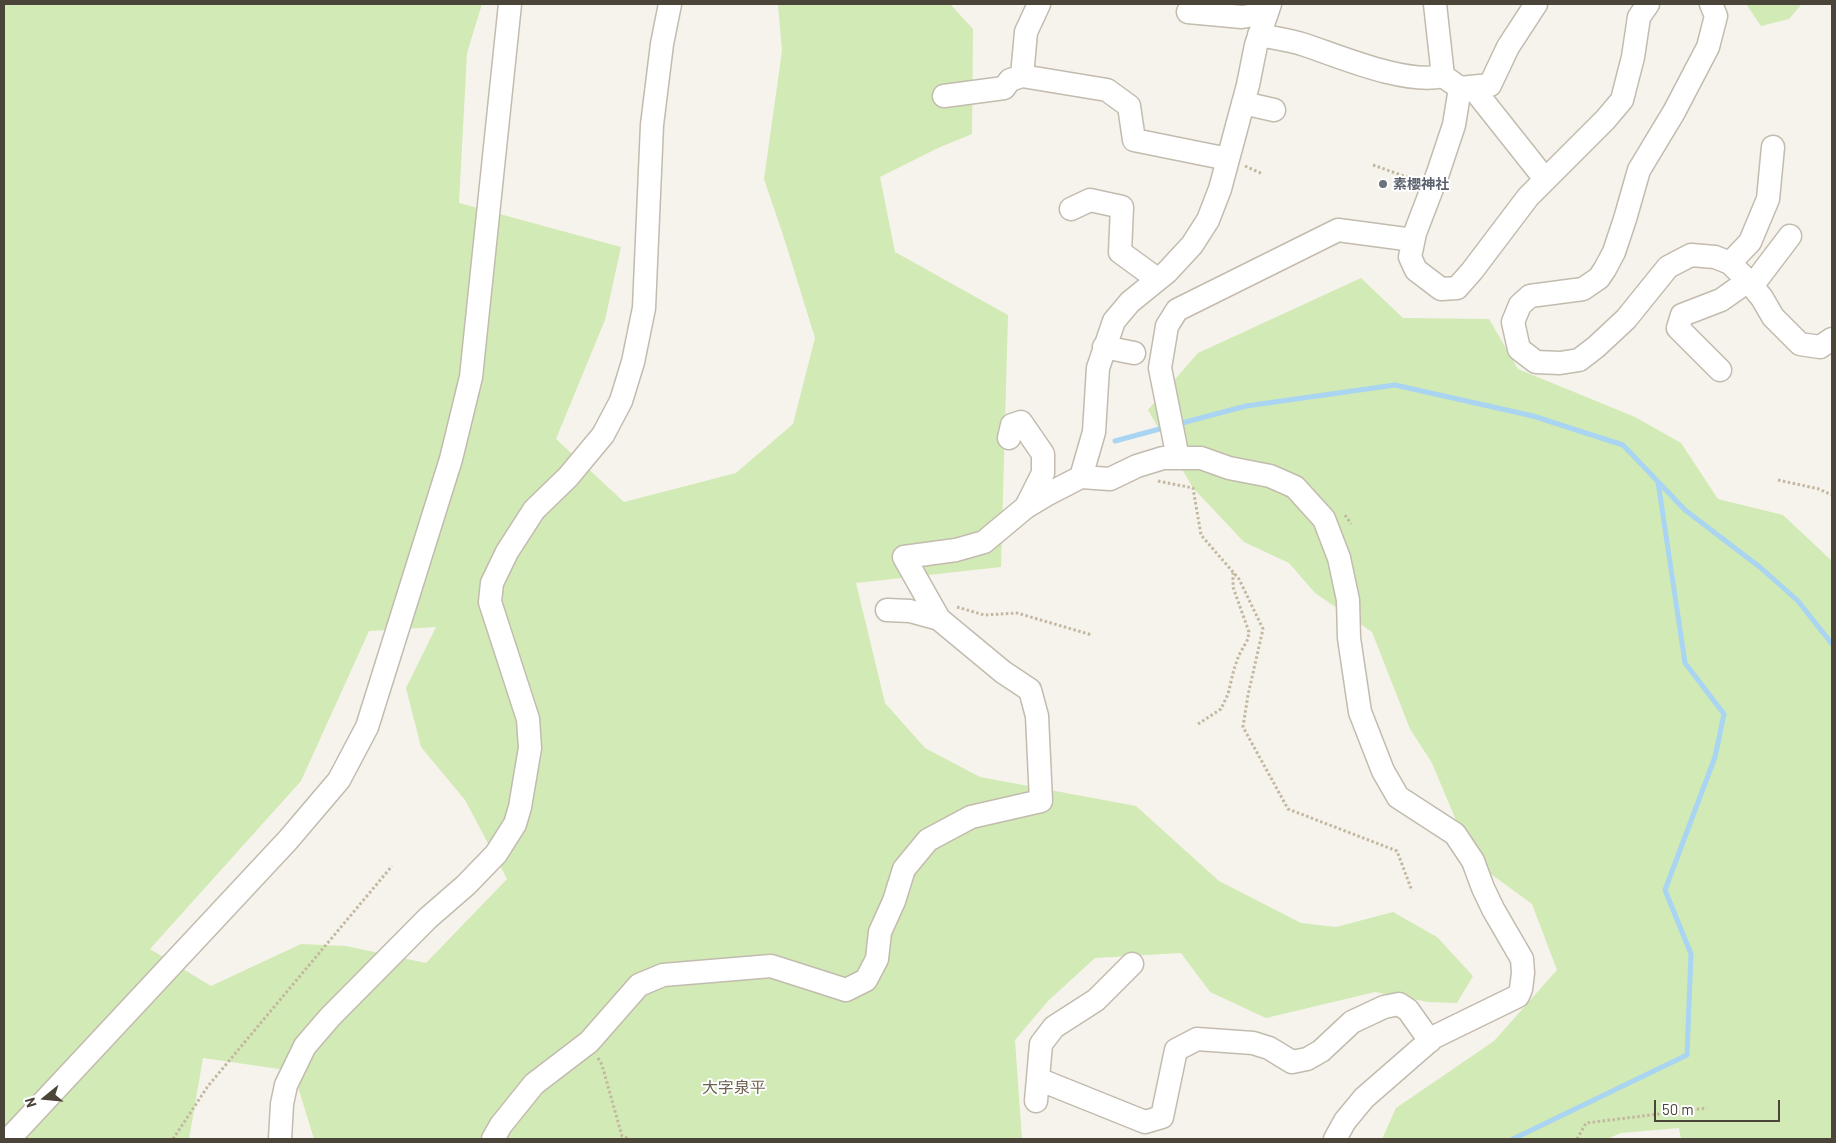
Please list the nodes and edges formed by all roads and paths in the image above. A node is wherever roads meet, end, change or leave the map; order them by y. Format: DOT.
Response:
graph roads {
  1 [pos="510,4"];
  2 [pos="670,4"];
  3 [pos="1039,4"];
  4 [pos="1435,4"];
  5 [pos="1536,4"];
  6 [pos="1648,4"];
  7 [pos="1710,4"];
  8 [pos="1268,8"];
  9 [pos="1188,12"];
  10 [pos="1259,35"];
  11 [pos="1022,76"];
  12 [pos="1458,84"];
  13 [pos="944,96"];
  14 [pos="1243,103"];
  15 [pos="1274,110"];
  16 [pos="1773,147"];
  17 [pos="1228,159"];
  18 [pos="1372,166"];
  19 [pos="1546,179"];
  20 [pos="1434,186"];
  21 [pos="1070,209"];
  22 [pos="1790,236"];
  23 [pos="1413,240"];
  24 [pos="1730,263"];
  25 [pos="1158,280"];
  26 [pos="1750,284"];
  27 [pos="1832,339"];
  28 [pos="1104,347"];
  29 [pos="1134,353"];
  30 [pos="1720,370"];
  31 [pos="1009,438"];
  32 [pos="1178,458"];
  33 [pos="1081,477"];
  34 [pos="1778,480"];
  35 [pos="1148,483"];
  36 [pos="1832,496"];
  37 [pos="1026,507"];
  38 [pos="1233,573"];
  39 [pos="886,610"];
  40 [pos="947,613"];
  41 [pos="1092,635"];
  42 [pos="1198,724"];
  43 [pos="392,866"];
  44 [pos="1412,891"];
  45 [pos="1132,964"];
  46 [pos="1430,1041"];
  47 [pos="589,1042"];
  48 [pos="1038,1079"];
  49 [pos="1036,1102"];
  50 [pos="1707,1108"];
  51 [pos="8,1139"];
  52 [pos="173,1139"];
  53 [pos="280,1139"];
  54 [pos="493,1139"];
  55 [pos="629,1139"];
  56 [pos="1335,1139"];
  57 [pos="1577,1139"];
  1 -- 51 [label="street"];
  2 -- 53 [label="street"];
  3 -- 11 [label="street"];
  4 -- 12 [label="street"];
  5 -- 12 [label="street"];
  6 -- 19 [label="street"];
  7 -- 24 [label="street"];
  8 -- 9 [label="street"];
  8 -- 10 [label="street"];
  10 -- 12 [label="street"];
  10 -- 14 [label="street"];
  11 -- 13 [label="street"];
  11 -- 17 [label="street"];
  12 -- 19 [label="street"];
  12 -- 20 [label="street"];
  14 -- 15 [label="street"];
  14 -- 17 [label="street"];
  16 -- 24 [label="street"];
  17 -- 25 [label="street"];
  18 -- 20 [label="path"];
  19 -- 23 [label="street"];
  20 -- 23 [label="street"];
  21 -- 25 [label="street"];
  22 -- 26 [label="street"];
  23 -- 32 [label="street"];
  24 -- 26 [label="street"];
  25 -- 28 [label="street"];
  26 -- 27 [label="street"];
  26 -- 30 [label="street"];
  28 -- 29 [label="street"];
  28 -- 33 [label="street"];
  31 -- 37 [label="street"];
  32 -- 33 [label="street"];
  32 -- 46 [label="street"];
  33 -- 37 [label="street"];
  34 -- 36 [label="path"];
  35 -- 38 [label="path"];
  37 -- 40 [label="street"];
  38 -- 42 [label="path"];
  38 -- 44 [label="path"];
  39 -- 40 [label="street"];
  40 -- 41 [label="path"];
  40 -- 47 [label="street"];
  43 -- 52 [label="path"];
  45 -- 48 [label="street"];
  46 -- 48 [label="street"];
  46 -- 56 [label="street"];
  47 -- 54 [label="street"];
  47 -- 55 [label="path"];
  48 -- 49 [label="street"];
  50 -- 57 [label="path"];
}
